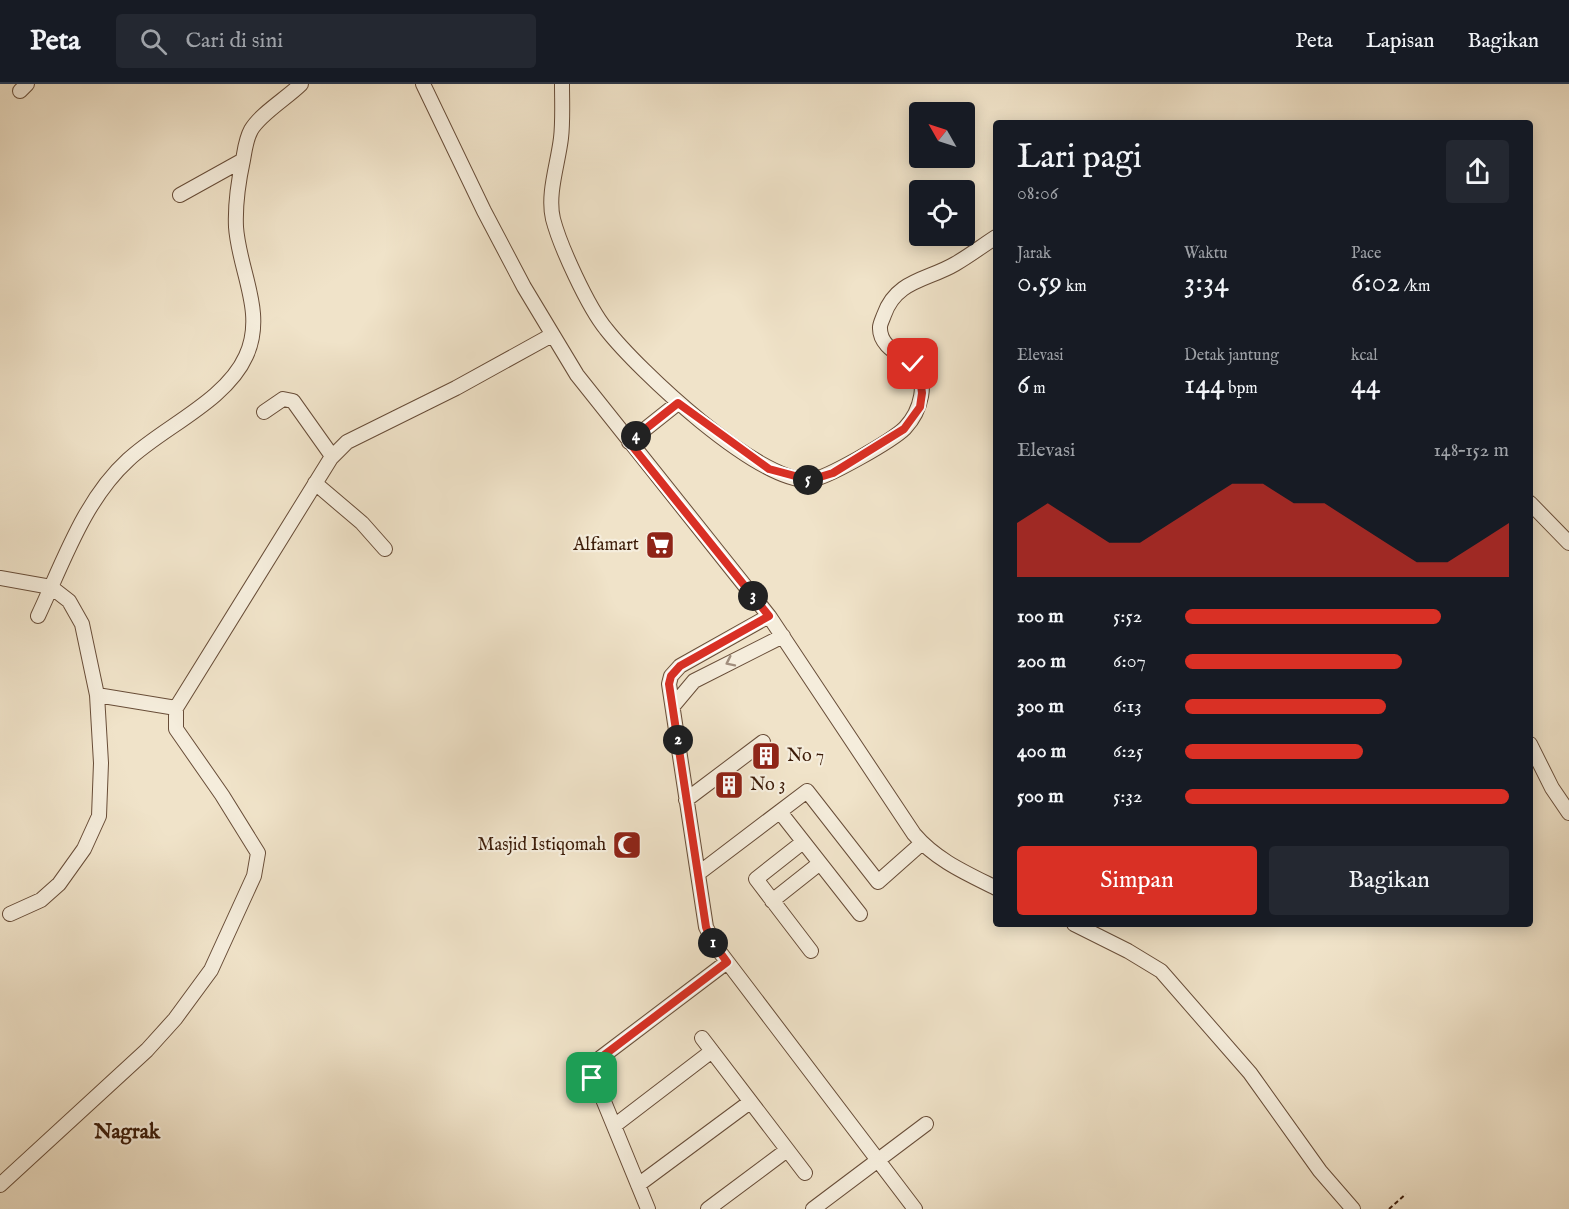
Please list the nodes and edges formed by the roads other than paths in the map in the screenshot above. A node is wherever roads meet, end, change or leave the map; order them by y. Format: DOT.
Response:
graph roads {
  1 [pos="301,84"];
  2 [pos="423,84"];
  3 [pos="562,84"];
  4 [pos="243,160"];
  5 [pos="180,195"];
  6 [pos="993,239"];
  7 [pos="552,335"];
  8 [pos="678,403"];
  9 [pos="264,412"];
  10 [pos="629,442"];
  11 [pos="332,456"];
  12 [pos="315,483"];
  13 [pos="1533,506"];
  14 [pos="1569,543"];
  15 [pos="385,549"];
  16 [pos="0,578"];
  17 [pos="51,587"];
  18 [pos="38,616"];
  19 [pos="769,616"];
  20 [pos="783,636"];
  21 [pos="98,695"];
  22 [pos="673,706"];
  23 [pos="176,708"];
  24 [pos="763,742"];
  25 [pos="1533,750"];
  26 [pos="686,800"];
  27 [pos="780,812"];
  28 [pos="1569,813"];
  29 [pos="803,842"];
  30 [pos="922,843"];
  31 [pos="820,863"];
  32 [pos="699,873"];
  33 [pos="993,887"];
  34 [pos="772,901"];
  35 [pos="10,914"];
  36 [pos="860,914"];
  37 [pos="1080,927"];
  38 [pos="812,951"];
  39 [pos="727,962"];
  40 [pos="702,1038"];
  41 [pos="712,1051"];
  42 [pos="750,1102"];
  43 [pos="926,1125"];
  44 [pos="614,1126"];
  45 [pos="787,1150"];
  46 [pos="879,1160"];
  47 [pos="805,1173"];
  48 [pos="0,1185"];
  49 [pos="638,1185"];
  50 [pos="648,1209"];
  51 [pos="708,1209"];
  52 [pos="813,1209"];
  53 [pos="915,1209"];
  54 [pos="1353,1209"];
  1 -- 4 [label="street"];
  2 -- 7 [label="street"];
  3 -- 8 [label="street"];
  4 -- 5 [label="street"];
  4 -- 17 [label="street"];
  6 -- 8 [label="street"];
  7 -- 10 [label="street"];
  7 -- 11 [label="street"];
  8 -- 10 [label="street"];
  9 -- 11 [label="street"];
  10 -- 19 [label="street"];
  11 -- 12 [label="street"];
  12 -- 15 [label="street"];
  12 -- 23 [label="street"];
  13 -- 14 [label="street"];
  16 -- 17 [label="street"];
  17 -- 18 [label="street"];
  17 -- 21 [label="street"];
  19 -- 20 [label="street"];
  19 -- 22 [label="street"];
  20 -- 22 [label="street, one-way"];
  20 -- 30 [label="street"];
  21 -- 23 [label="street"];
  21 -- 35 [label="street"];
  22 -- 26 [label="street"];
  23 -- 48 [label="street"];
  24 -- 26 [label="street"];
  25 -- 28 [label="street"];
  26 -- 32 [label="street"];
  27 -- 29 [label="street"];
  27 -- 30 [label="street"];
  27 -- 32 [label="street"];
  29 -- 31 [label="street"];
  29 -- 34 [label="street"];
  30 -- 33 [label="street"];
  31 -- 34 [label="street"];
  31 -- 36 [label="street"];
  32 -- 39 [label="street"];
  34 -- 38 [label="street"];
  37 -- 54 [label="street"];
  39 -- 44 [label="street"];
  39 -- 46 [label="street"];
  40 -- 41 [label="street"];
  41 -- 42 [label="street"];
  41 -- 44 [label="street"];
  42 -- 45 [label="street"];
  42 -- 49 [label="street"];
  43 -- 46 [label="street"];
  44 -- 49 [label="street"];
  45 -- 47 [label="street"];
  45 -- 51 [label="street"];
  46 -- 52 [label="street"];
  46 -- 53 [label="street"];
  49 -- 50 [label="street"];
}
